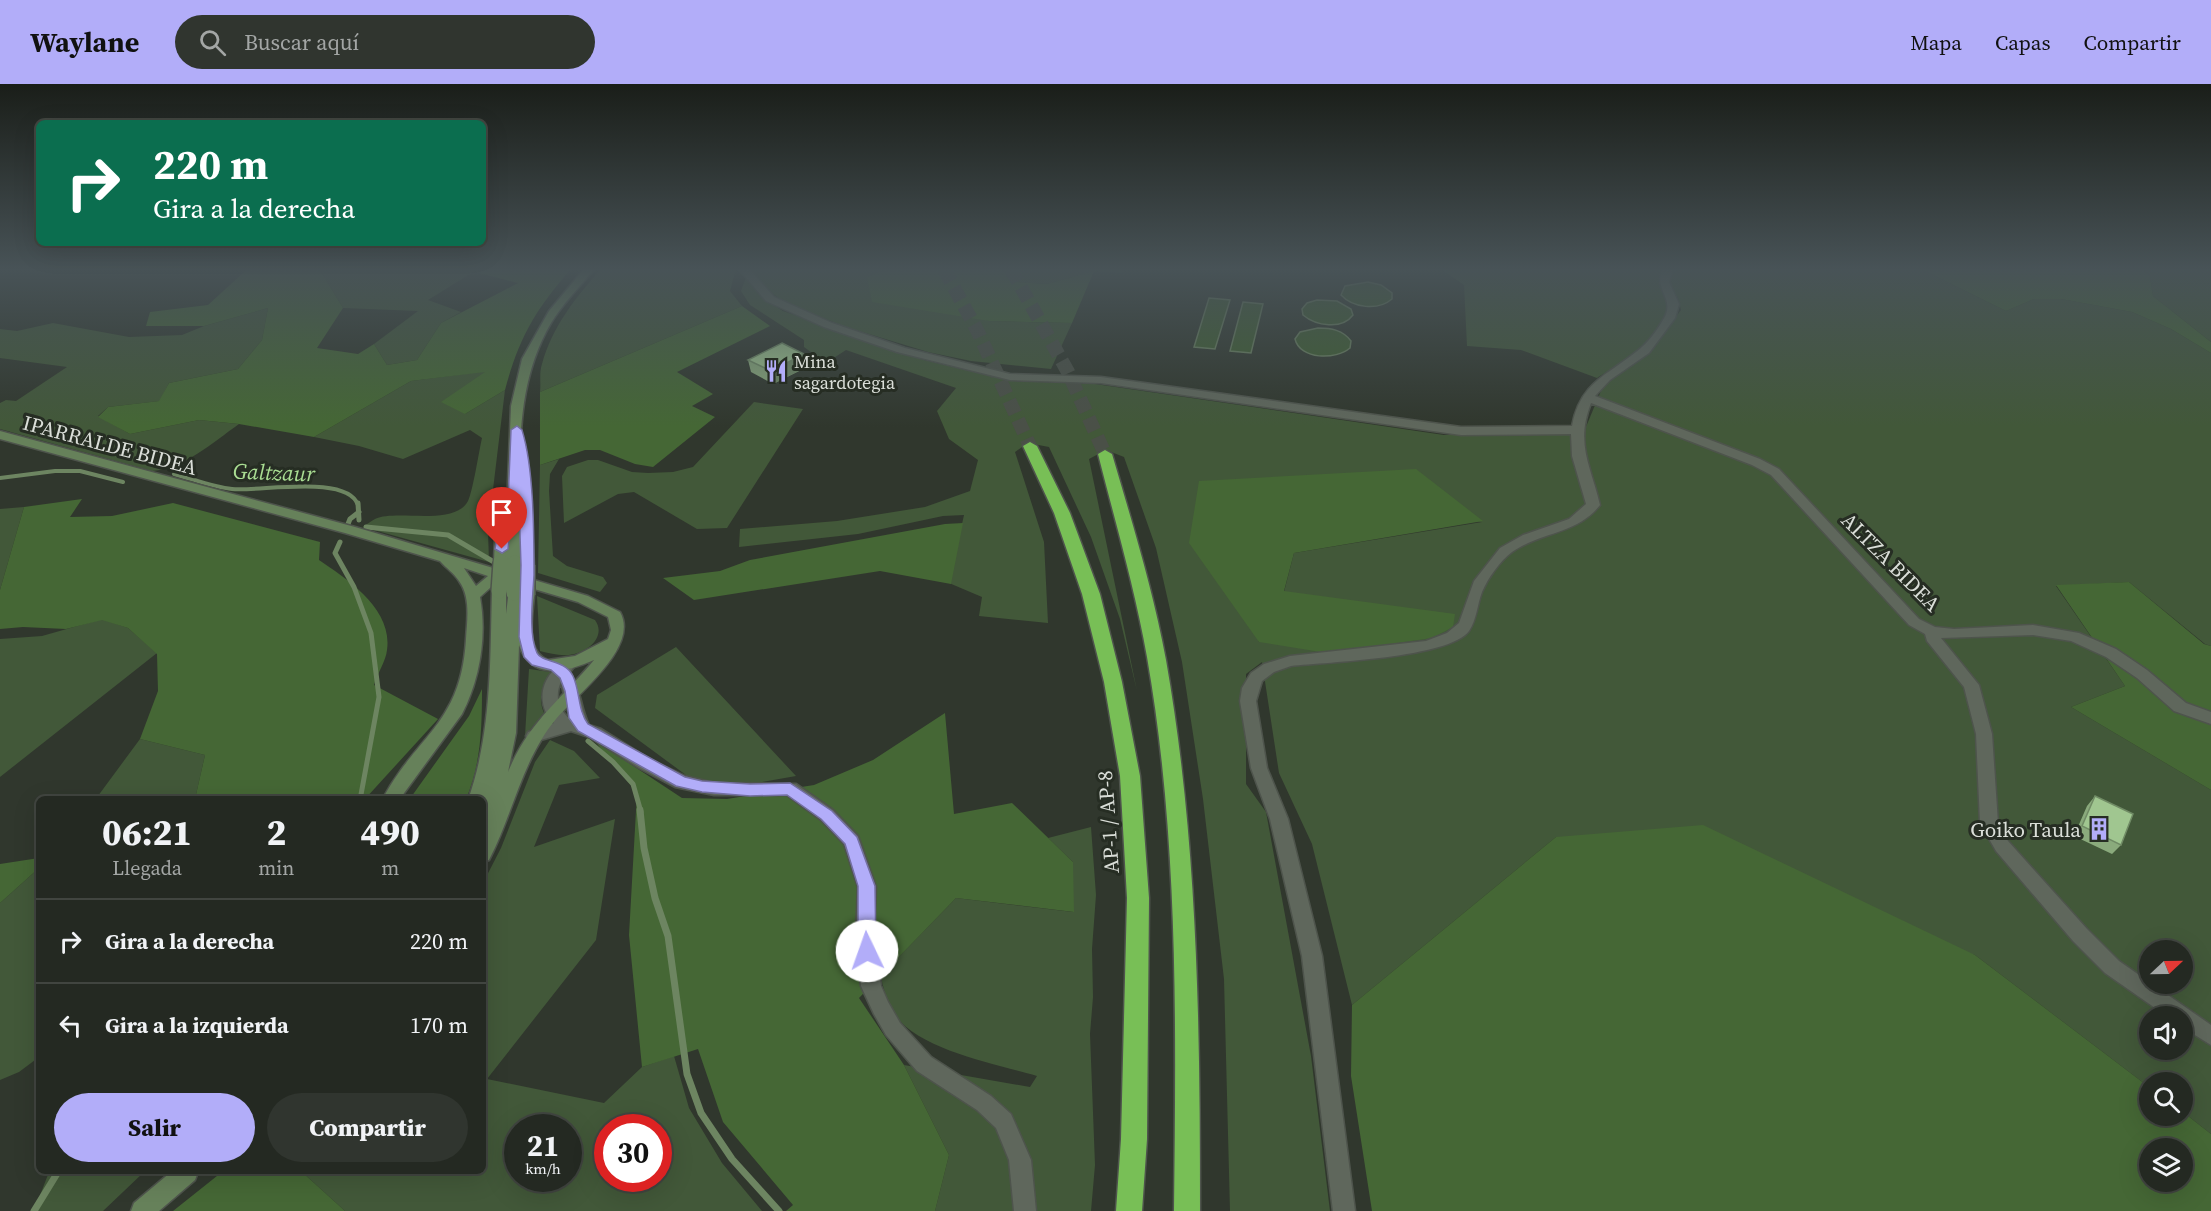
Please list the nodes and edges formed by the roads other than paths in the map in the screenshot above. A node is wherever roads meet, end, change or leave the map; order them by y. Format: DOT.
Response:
graph roads {
  1 [pos="548,322"];
  2 [pos="820,322"];
  3 [pos="1667,322"];
  4 [pos="1588,397"];
  5 [pos="517,430"];
  6 [pos="1577,430"];
  7 [pos="0,435"];
  8 [pos="1030,446"];
  9 [pos="1105,454"];
  10 [pos="417,550"];
  11 [pos="441,556"];
  12 [pos="515,563"];
  13 [pos="466,584"];
  14 [pos="506,584"];
  15 [pos="474,625"];
  16 [pos="1932,632"];
  17 [pos="617,634"];
  18 [pos="562,667"];
  19 [pos="572,691"];
  20 [pos="553,713"];
  21 [pos="2211,718"];
  22 [pos="578,726"];
  23 [pos="534,736"];
  24 [pos="393,796"];
  25 [pos="478,796"];
  26 [pos="486,813"];
  27 [pos="486,850"];
  28 [pos="2211,1036"];
  29 [pos="185,1174"];
  30 [pos="142,1211"];
  31 [pos="1025,1211"];
  32 [pos="1129,1211"];
  33 [pos="1187,1211"];
  34 [pos="1344,1211"];
  1 -- 5 [label="street"];
  2 -- 6 [label="street"];
  3 -- 4 [label="street"];
  4 -- 6 [label="street"];
  4 -- 16 [label="street, ALTZA BIDEA"];
  5 -- 12 [label="street"];
  5 -- 12 [label="street"];
  6 -- 34 [label="street"];
  7 -- 10 [label="street, IPARRALDE BIDEA"];
  8 -- 32 [label="highway, AP-1 / AP-8"];
  9 -- 33 [label="highway"];
  10 -- 11 [label="street, IPARRALDE BIDEA"];
  10 -- 13 [label="street"];
  11 -- 13 [label="street"];
  11 -- 14 [label="street, IPARRALDE BIDEA"];
  12 -- 14 [label="street, bridge"];
  12 -- 14 [label="street, bridge"];
  13 -- 14 [label="street"];
  13 -- 14 [label="street"];
  13 -- 15 [label="street"];
  13 -- 15 [label="street"];
  14 -- 17 [label="street, IPARRALDE BIDEA"];
  14 -- 18 [label="street"];
  14 -- 25 [label="street"];
  14 -- 26 [label="street"];
  15 -- 24 [label="street"];
  16 -- 21 [label="street, ALTZA BIDEA"];
  16 -- 28 [label="street"];
  17 -- 18 [label="street"];
  17 -- 19 [label="street"];
  18 -- 19 [label="street"];
  18 -- 20 [label="street"];
  19 -- 20 [label="street"];
  19 -- 22 [label="street"];
  20 -- 22 [label="street"];
  20 -- 23 [label="street"];
  22 -- 23 [label="street"];
  22 -- 31 [label="street"];
  23 -- 27 [label="street"];
  29 -- 30 [label="street"];
}
